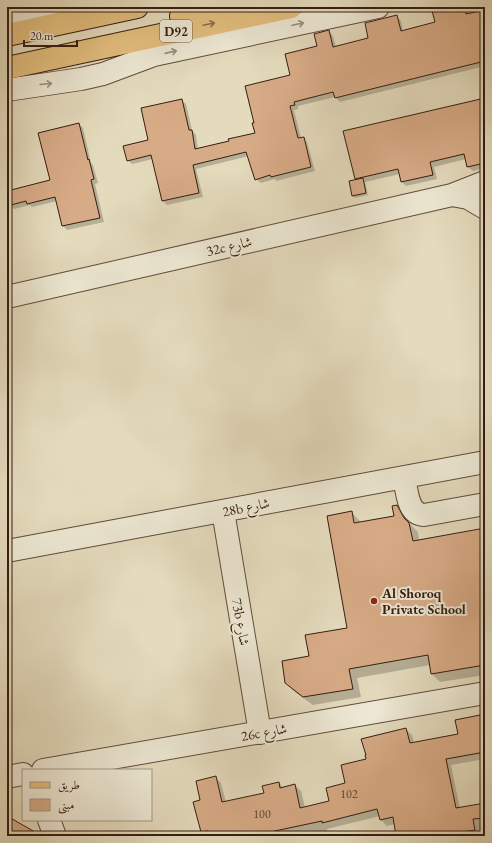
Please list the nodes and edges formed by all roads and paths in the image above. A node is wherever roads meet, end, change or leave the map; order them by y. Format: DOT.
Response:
graph roads {
  1 [pos="67,7"];
  2 [pos="137,7"];
  3 [pos="216,7"];
  4 [pos="291,7"];
  5 [pos="378,7"];
  6 [pos="7,21"];
  7 [pos="7,35"];
  8 [pos="62,56"];
  9 [pos="7,68"];
  10 [pos="7,90"];
  11 [pos="485,182"];
  12 [pos="452,195"];
  13 [pos="485,208"];
  14 [pos="7,297"];
  15 [pos="485,462"];
  16 [pos="404,477"];
  17 [pos="485,504"];
  18 [pos="223,511"];
  19 [pos="7,551"];
  20 [pos="485,693"];
  21 [pos="260,733"];
  22 [pos="49,769"];
  23 [pos="22,774"];
  24 [pos="7,777"];
  25 [pos="49,821"];
  26 [pos="55,836"];
  1 -- 6 [label="street"];
  2 -- 7 [label="main road"];
  3 -- 8 [label="main road"];
  8 -- 4 [label="main road, D92, one-way"];
  10 -- 5 [label="street, one-way"];
  8 -- 9 [label="main road, D92"];
  11 -- 12 [label="street, 32c شارع"];
  12 -- 13 [label="street"];
  12 -- 14 [label="street, 32c شارع"];
  15 -- 16 [label="street, 28b شارع"];
  16 -- 17 [label="street"];
  16 -- 18 [label="street, 28b شارع"];
  18 -- 19 [label="street, 28b شارع"];
  18 -- 21 [label="street, 73b شارع"];
  20 -- 21 [label="street, 26c شارع"];
  21 -- 22 [label="street, 26c شارع"];
  23 -- 24 [label="street"];
  25 -- 26 [label="street"];
}
